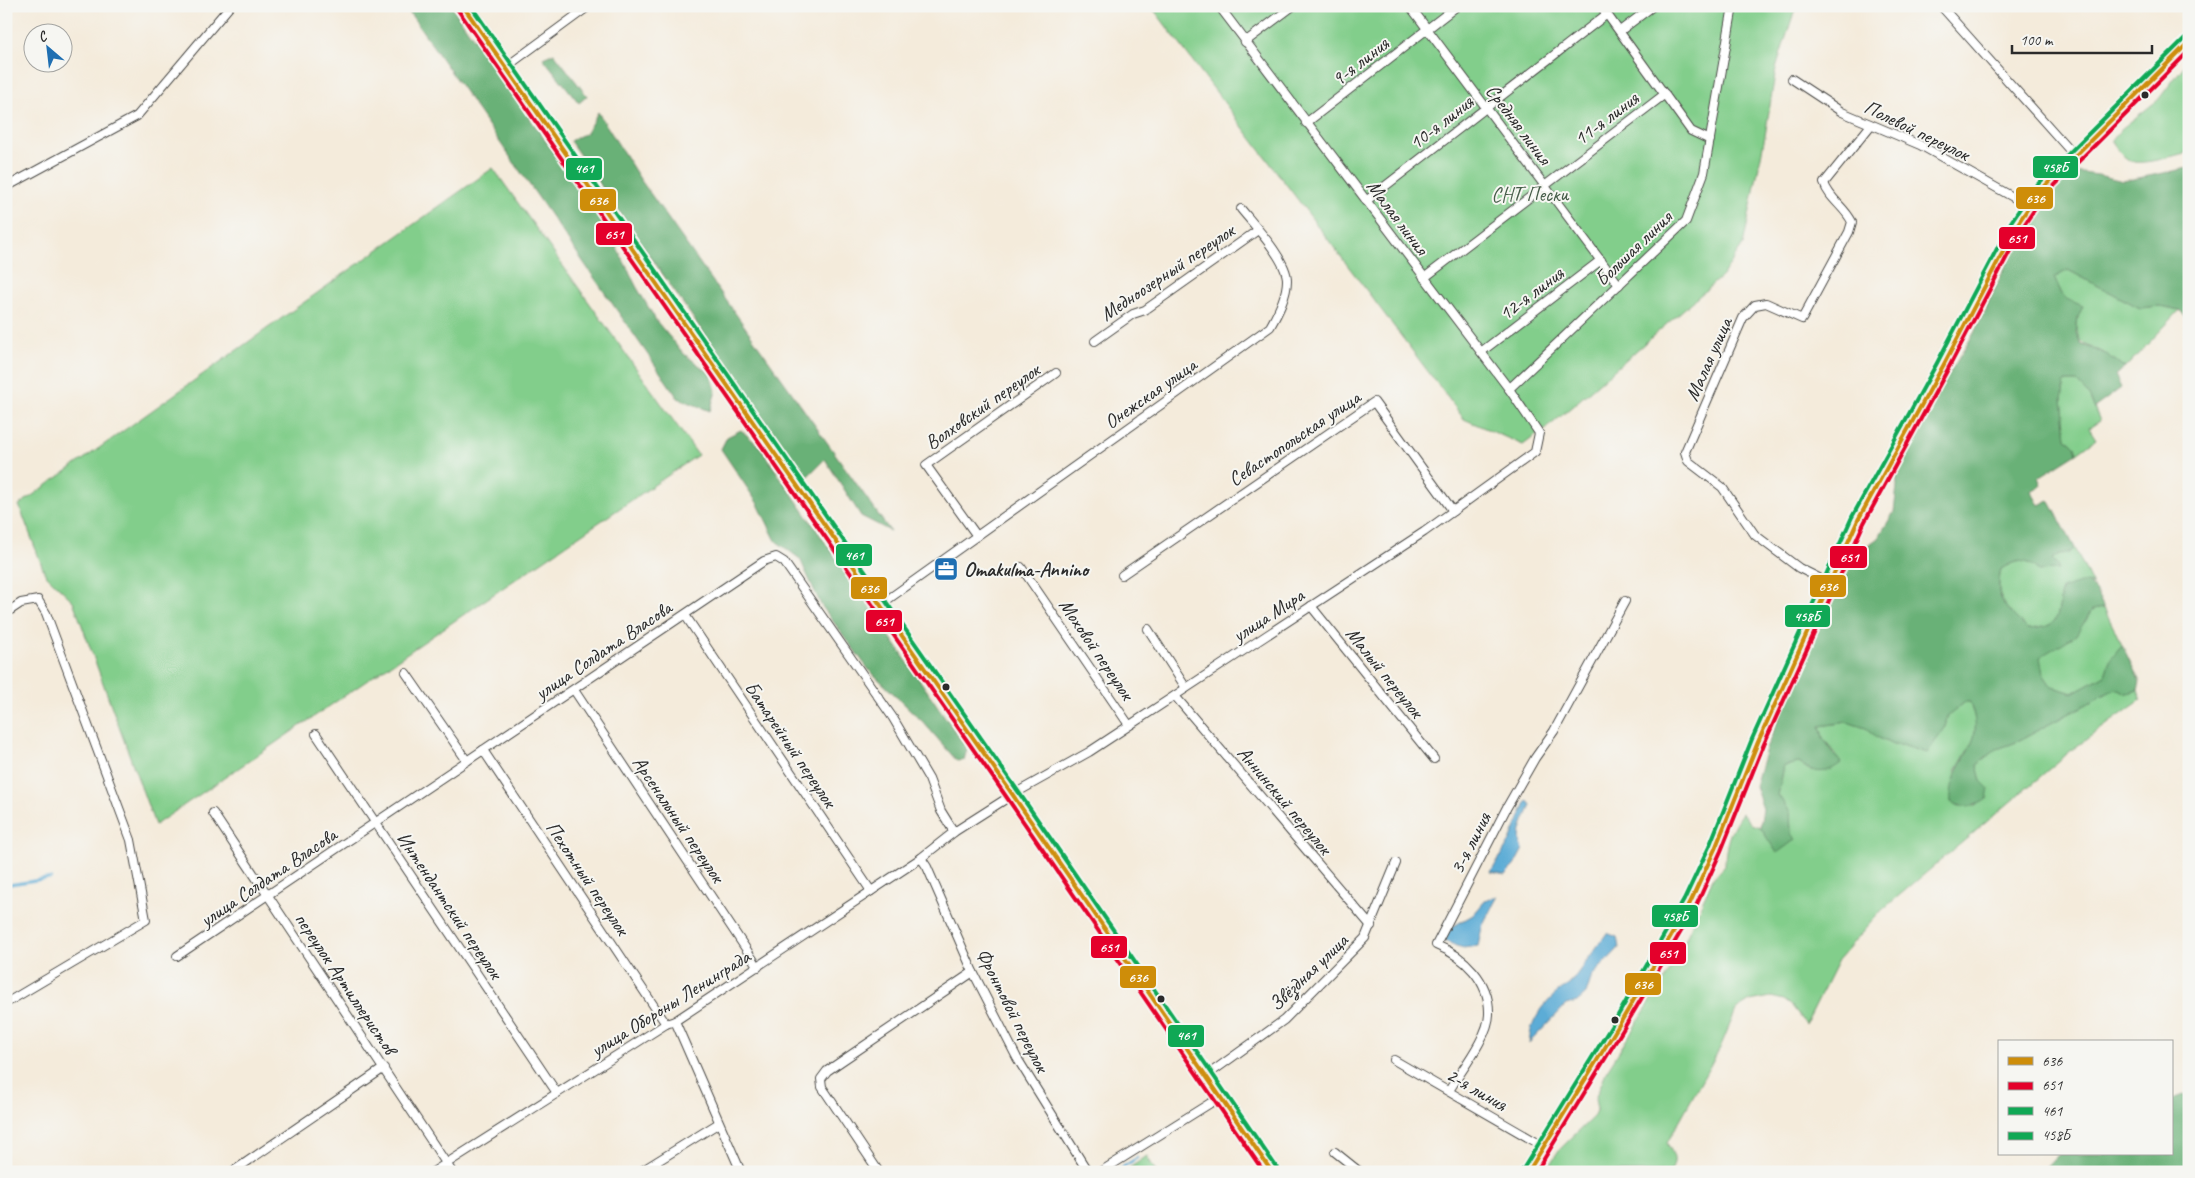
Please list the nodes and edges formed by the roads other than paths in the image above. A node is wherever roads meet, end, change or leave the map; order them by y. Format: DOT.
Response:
graph roads {
  1 [pos="230,6"];
  2 [pos="463,6"];
  3 [pos="589,6"];
  4 [pos="1219,6"];
  5 [pos="1293,6"];
  6 [pos="1410,6"];
  7 [pos="1457,6"];
  8 [pos="1601,6"];
  9 [pos="1653,6"];
  10 [pos="1733,6"];
  11 [pos="1941,6"];
  12 [pos="1607,14"];
  13 [pos="1427,29"];
  14 [pos="1620,31"];
  15 [pos="1245,42"];
  16 [pos="2189,42"];
  17 [pos="506,67"];
  18 [pos="1792,79"];
  19 [pos="1665,94"];
  20 [pos="1486,108"];
  21 [pos="1306,123"];
  22 [pos="1871,125"];
  23 [pos="1710,140"];
  24 [pos="2074,155"];
  25 [pos="1545,186"];
  26 [pos="6,187"];
  27 [pos="1366,201"];
  28 [pos="2030,206"];
  29 [pos="1241,209"];
  30 [pos="1258,230"];
  31 [pos="1600,260"];
  32 [pos="1424,278"];
  33 [pos="1619,285"];
  34 [pos="1095,341"];
  35 [pos="1481,352"];
  36 [pos="1056,374"];
  37 [pos="1509,389"];
  38 [pos="1535,452"];
  39 [pos="1453,511"];
  40 [pos="977,536"];
  41 [pos="1021,567"];
  42 [pos="1122,575"];
  43 [pos="1829,583"];
  44 [pos="1625,601"];
  45 [pos="880,605"];
  46 [pos="1311,606"];
  47 [pos="6,612"];
  48 [pos="685,615"];
  49 [pos="1148,629"];
  50 [pos="406,673"];
  51 [pos="1186,688"];
  52 [pos="574,690"];
  53 [pos="1174,696"];
  54 [pos="1129,726"];
  55 [pos="316,734"];
  56 [pos="484,750"];
  57 [pos="1434,759"];
  58 [pos="468,761"];
  59 [pos="1010,791"];
  60 [pos="213,813"];
  61 [pos="376,824"];
  62 [pos="954,832"];
  63 [pos="921,858"];
  64 [pos="1396,863"];
  65 [pos="870,891"];
  66 [pos="268,896"];
  67 [pos="1371,926"];
  68 [pos="177,956"];
  69 [pos="758,967"];
  70 [pos="973,972"];
  71 [pos="6,1003"];
  72 [pos="675,1021"];
  73 [pos="666,1024"];
  74 [pos="1394,1060"];
  75 [pos="384,1068"];
  76 [pos="1206,1076"];
  77 [pos="1449,1092"];
  78 [pos="558,1093"];
  79 [pos="1220,1096"];
  80 [pos="719,1123"];
  81 [pos="1543,1146"];
  82 [pos="1336,1152"];
  83 [pos="447,1162"];
  84 [pos="232,1172"];
  85 [pos="433,1172"];
  86 [pos="452,1172"];
  87 [pos="640,1172"];
  88 [pos="741,1172"];
  89 [pos="879,1172"];
  90 [pos="1088,1172"];
  91 [pos="1100,1172"];
  92 [pos="1272,1172"];
  93 [pos="1360,1172"];
  94 [pos="1528,1172"];
  1 -- 26 [label="street"];
  2 -- 17 [label="main road"];
  3 -- 17 [label="street"];
  4 -- 15 [label="street, Малая линия"];
  5 -- 15 [label="street"];
  6 -- 13 [label="street, Средняя линия"];
  7 -- 13 [label="street, 9-я линия"];
  8 -- 12 [label="street"];
  9 -- 14 [label="street"];
  10 -- 23 [label="street, Большая линия"];
  11 -- 24 [label="street"];
  12 -- 14 [label="street"];
  12 -- 20 [label="street, 10-я линия"];
  13 -- 20 [label="street, Средняя линия"];
  13 -- 21 [label="street, 9-я линия"];
  14 -- 19 [label="street"];
  15 -- 21 [label="street, Малая линия"];
  16 -- 24 [label="main road"];
  17 -- 45 [label="main road"];
  18 -- 22 [label="street, Полевой переулок"];
  19 -- 23 [label="street"];
  19 -- 25 [label="street, 11-я линия"];
  20 -- 25 [label="street, Средняя линия"];
  20 -- 27 [label="street, 10-я линия"];
  21 -- 27 [label="street, Малая линия"];
  22 -- 28 [label="street, Полевой переулок"];
  22 -- 43 [label="street, Малая улица"];
  23 -- 33 [label="street, Большая линия"];
  24 -- 28 [label="main road"];
  25 -- 31 [label="street, Средняя линия"];
  25 -- 32 [label="street, 11-я линия"];
  27 -- 32 [label="street, Малая линия"];
  28 -- 43 [label="main road"];
  29 -- 30 [label="street, Онежская улица"];
  30 -- 34 [label="street, Медноозерный переулок"];
  30 -- 40 [label="street, Онежская улица"];
  31 -- 33 [label="street, Средняя линия"];
  31 -- 35 [label="street, 12-я линия"];
  32 -- 35 [label="street, Малая линия"];
  33 -- 37 [label="street, Большая линия"];
  35 -- 37 [label="street, Малая линия"];
  36 -- 40 [label="street, Волховский переулок"];
  37 -- 38 [label="street, Малая линия"];
  38 -- 39 [label="street, улица Мира"];
  39 -- 42 [label="street, Севастопольская улица"];
  39 -- 46 [label="street, улица Мира"];
  40 -- 45 [label="street, Онежская улица"];
  41 -- 54 [label="street, Моховой переулок"];
  43 -- 81 [label="main road"];
  44 -- 77 [label="street, 3-я линия"];
  45 -- 59 [label="main road"];
  46 -- 51 [label="street, улица Мира"];
  46 -- 57 [label="street, Малый переулок"];
  47 -- 71 [label="street"];
  48 -- 52 [label="street, улица Солдата Власова"];
  48 -- 62 [label="street, улица Солдата Власова"];
  48 -- 65 [label="street, Батарейный переулок"];
  49 -- 51 [label="street"];
  50 -- 58 [label="street"];
  51 -- 53 [label="street, улица Мира"];
  52 -- 56 [label="street, улица Солдата Власова"];
  52 -- 69 [label="street, Арсенальный переулок"];
  53 -- 54 [label="street, улица Мира"];
  53 -- 67 [label="street, Аннинский переулок"];
  54 -- 59 [label="street, улица Мира"];
  55 -- 61 [label="street, Интендантский переулок"];
  56 -- 58 [label="street, улица Солдата Власова"];
  56 -- 73 [label="street, Пехотный переулок"];
  58 -- 61 [label="street, улица Солдата Власова"];
  59 -- 62 [label="street, улица Мира"];
  59 -- 76 [label="main road"];
  60 -- 66 [label="street, переулок Артиллеристов"];
  61 -- 66 [label="street, улица Солдата Власова"];
  61 -- 78 [label="street, Интендантский переулок"];
  62 -- 63 [label="street, улица Обороны Ленинграда"];
  63 -- 65 [label="street, улица Обороны Ленинграда"];
  63 -- 70 [label="street, Фронтовой переулок"];
  64 -- 67 [label="street, Звёздная улица"];
  65 -- 69 [label="street, улица Обороны Ленинграда"];
  66 -- 68 [label="street, улица Солдата Власова"];
  66 -- 75 [label="street, переулок Артиллеристов"];
  67 -- 76 [label="street, Звёздная улица"];
  69 -- 72 [label="street, улица Обороны Ленинграда"];
  70 -- 89 [label="street"];
  70 -- 90 [label="street, Фронтовой переулок"];
  72 -- 73 [label="street, улица Обороны Ленинграда"];
  72 -- 80 [label="street"];
  73 -- 78 [label="street, улица Обороны Ленинграда"];
  74 -- 77 [label="street, 2-я линия"];
  75 -- 83 [label="street, переулок Артиллеристов"];
  75 -- 84 [label="street"];
  76 -- 79 [label="main road"];
  77 -- 81 [label="street, 2-я линия"];
  78 -- 83 [label="street, улица Обороны Ленинграда"];
  79 -- 91 [label="street"];
  79 -- 92 [label="main road"];
  80 -- 87 [label="street"];
  80 -- 88 [label="street"];
  81 -- 94 [label="main road"];
  82 -- 93 [label="street"];
  83 -- 85 [label="street, улица Обороны Ленинграда"];
  83 -- 86 [label="street, переулок Артиллеристов"];
}
